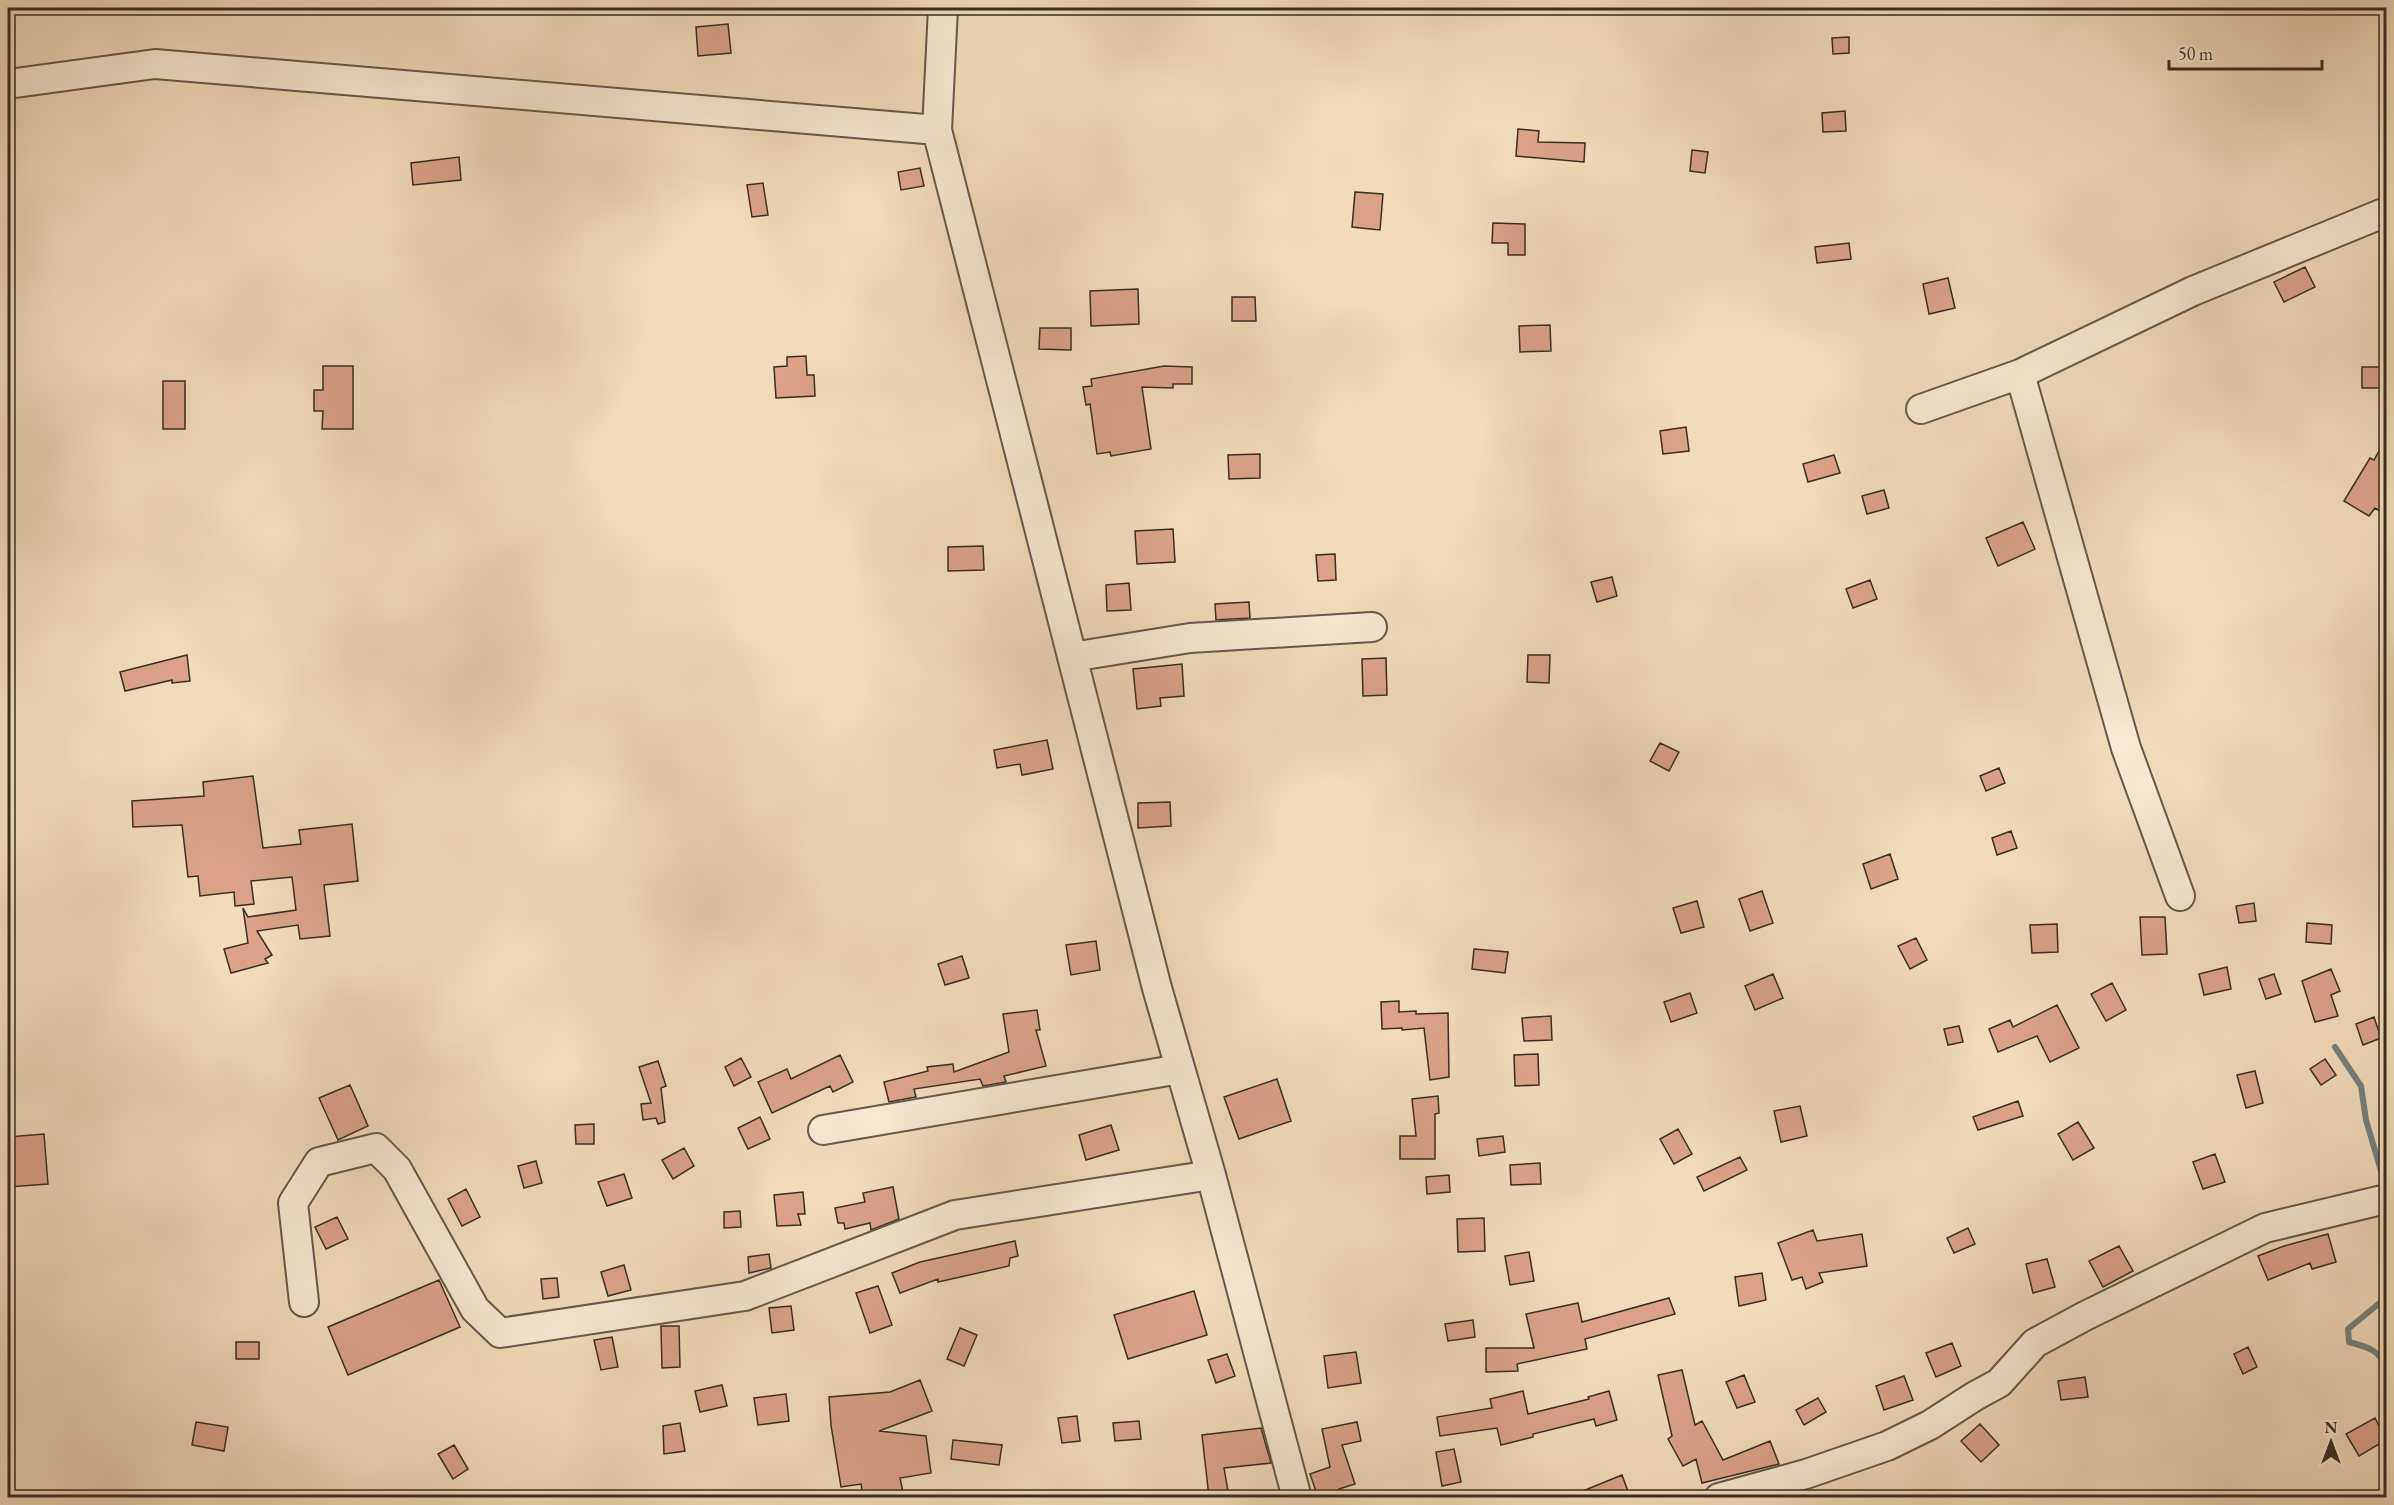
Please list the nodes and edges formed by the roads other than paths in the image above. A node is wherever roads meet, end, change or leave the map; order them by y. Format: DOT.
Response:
graph roads {
  1 [pos="943,8"];
  2 [pos="8,84"];
  3 [pos="937,130"];
  4 [pos="2386,212"];
  5 [pos="2020,374"];
  6 [pos="1921,409"];
  7 [pos="1372,627"];
  8 [pos="1072,657"];
  9 [pos="2180,896"];
  10 [pos="1180,1069"];
  11 [pos="823,1130"];
  12 [pos="1210,1174"];
  13 [pos="2386,1199"];
  14 [pos="304,1302"];
  15 [pos="1297,1497"];
  16 [pos="1719,1497"];
  1 -- 3 [label="street"];
  2 -- 3 [label="street"];
  3 -- 8 [label="street"];
  4 -- 5 [label="street"];
  5 -- 6 [label="street"];
  5 -- 9 [label="street"];
  7 -- 8 [label="street"];
  8 -- 10 [label="street"];
  10 -- 11 [label="street"];
  10 -- 12 [label="street"];
  12 -- 14 [label="street"];
  12 -- 15 [label="street"];
  13 -- 16 [label="street"];
}
